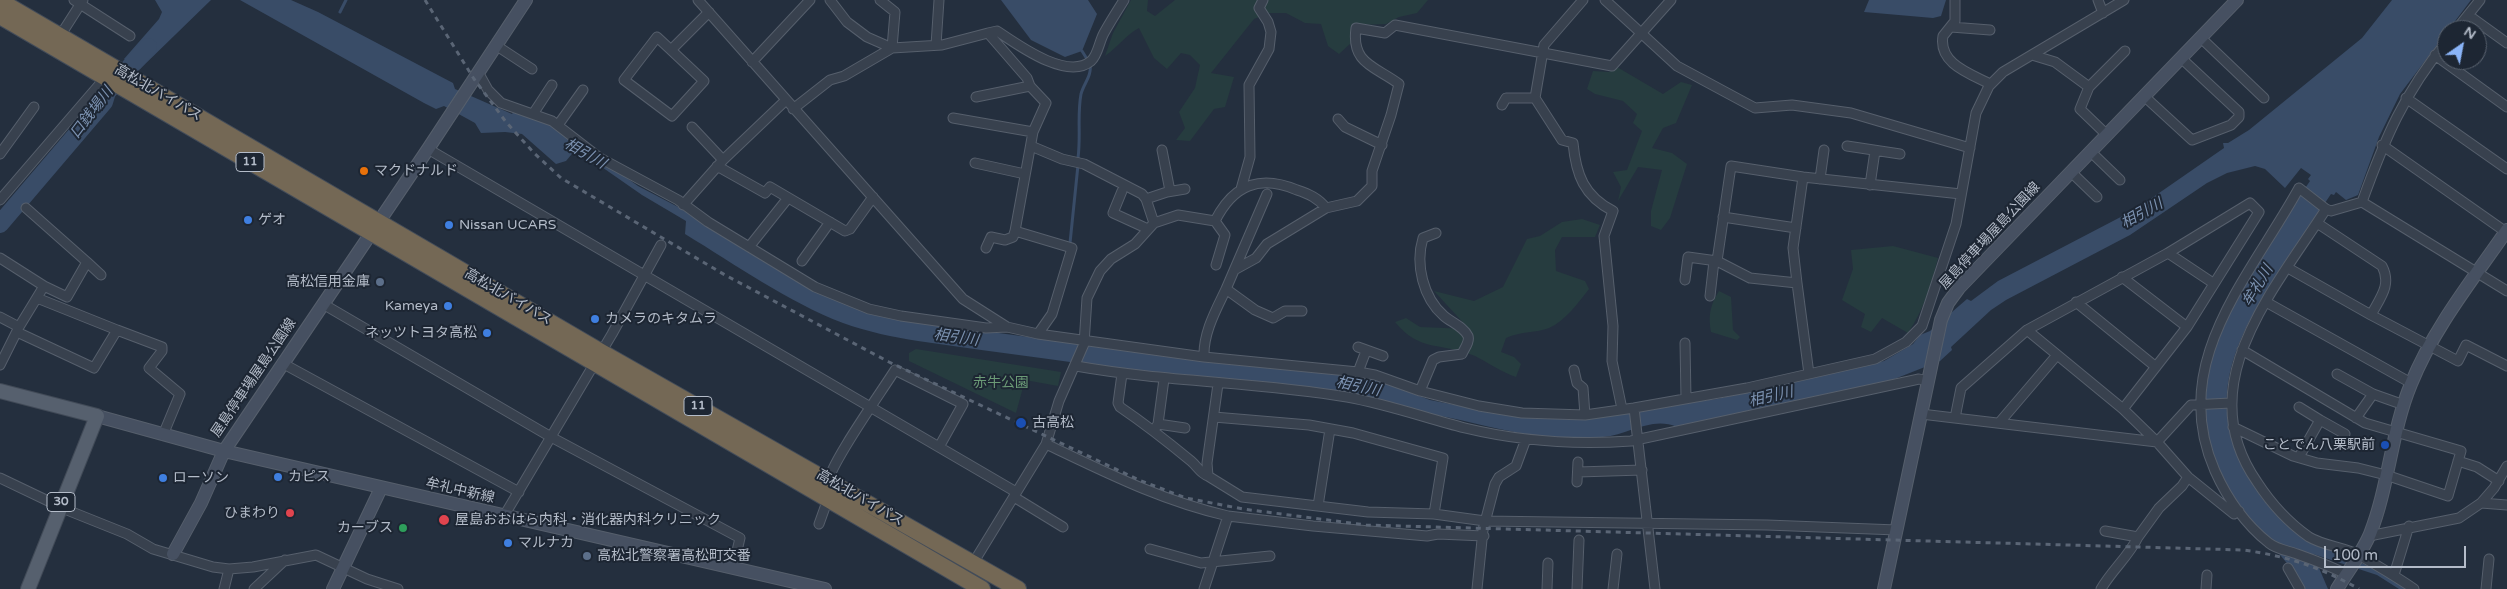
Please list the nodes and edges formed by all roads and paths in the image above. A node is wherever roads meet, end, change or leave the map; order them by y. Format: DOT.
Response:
graph roads {
  1 [pos="526,0"];
  2 [pos="698,0"];
  3 [pos="810,0"];
  4 [pos="830,0"];
  5 [pos="880,0"];
  6 [pos="939,0"];
  7 [pos="1124,0"];
  8 [pos="1263,0"];
  9 [pos="1583,0"];
  10 [pos="1605,0"];
  11 [pos="1671,0"];
  12 [pos="1955,0"];
  13 [pos="2098,0"];
  14 [pos="2124,0"];
  15 [pos="2237,0"];
  16 [pos="2480,0"];
  17 [pos="0,1"];
  18 [pos="79,1"];
  19 [pos="709,12"];
  20 [pos="2102,13"];
  21 [pos="2468,15"];
  22 [pos="0,16"];
  23 [pos="2464,20"];
  24 [pos="1951,27"];
  25 [pos="1990,30"];
  26 [pos="1642,32"];
  27 [pos="988,33"];
  28 [pos="60,36"];
  29 [pos="130,36"];
  30 [pos="2201,38"];
  31 [pos="2507,43"];
  32 [pos="936,45"];
  33 [pos="497,46"];
  34 [pos="892,48"];
  35 [pos="671,50"];
  36 [pos="2125,51"];
  37 [pos="1543,53"];
  38 [pos="2437,53"];
  39 [pos="2032,54"];
  40 [pos="2435,55"];
  41 [pos="2181,58"];
  42 [pos="752,62"];
  43 [pos="532,69"];
  44 [pos="478,72"];
  45 [pos="110,76"];
  46 [pos="1990,84"];
  47 [pos="552,85"];
  48 [pos="1030,86"];
  49 [pos="2088,87"];
  50 [pos="583,90"];
  51 [pos="2144,96"];
  52 [pos="976,97"];
  53 [pos="1535,98"];
  54 [pos="2264,98"];
  55 [pos="2406,98"];
  56 [pos="786,100"];
  57 [pos="1502,105"];
  58 [pos="2507,106"];
  59 [pos="34,108"];
  60 [pos="793,109"];
  61 [pos="533,114"];
  62 [pos="953,118"];
  63 [pos="1338,119"];
  64 [pos="558,125"];
  65 [pos="692,128"];
  66 [pos="1033,132"];
  67 [pos="2107,135"];
  68 [pos="1382,145"];
  69 [pos="2382,145"];
  70 [pos="1031,146"];
  71 [pos="1847,146"];
  72 [pos="1970,148"];
  73 [pos="428,150"];
  74 [pos="1162,150"];
  75 [pos="1824,150"];
  76 [pos="1875,151"];
  77 [pos="2091,152"];
  78 [pos="0,154"];
  79 [pos="1900,154"];
  80 [pos="720,163"];
  81 [pos="976,163"];
  82 [pos="2507,169"];
  83 [pos="2071,172"];
  84 [pos="1025,174"];
  85 [pos="1803,177"];
  86 [pos="1820,179"];
  87 [pos="2120,180"];
  88 [pos="1870,186"];
  89 [pos="1185,189"];
  90 [pos="1241,189"];
  91 [pos="1122,191"];
  92 [pos="1170,191"];
  93 [pos="1267,194"];
  94 [pos="1961,194"];
  95 [pos="2,195"];
  96 [pos="873,197"];
  97 [pos="2097,197"];
  98 [pos="788,198"];
  99 [pos="1146,199"];
  100 [pos="2362,202"];
  101 [pos="683,205"];
  102 [pos="26,208"];
  103 [pos="1326,208"];
  104 [pos="2326,209"];
  105 [pos="1724,217"];
  106 [pos="1215,221"];
  107 [pos="830,222"];
  108 [pos="2317,223"];
  109 [pos="1151,226"];
  110 [pos="375,227"];
  111 [pos="1796,228"];
  112 [pos="1015,231"];
  113 [pos="2506,231"];
  114 [pos="1436,233"];
  115 [pos="661,245"];
  116 [pos="749,247"];
  117 [pos="986,248"];
  118 [pos="2168,253"];
  119 [pos="0,258"];
  120 [pos="802,261"];
  121 [pos="1715,261"];
  122 [pos="87,262"];
  123 [pos="1216,265"];
  124 [pos="2288,268"];
  125 [pos="1236,269"];
  126 [pos="2478,273"];
  127 [pos="102,275"];
  128 [pos="644,275"];
  129 [pos="2122,277"];
  130 [pos="1685,280"];
  131 [pos="1797,283"];
  132 [pos="2213,283"];
  133 [pos="44,286"];
  134 [pos="1226,289"];
  135 [pos="2507,291"];
  136 [pos="1710,296"];
  137 [pos="67,297"];
  138 [pos="37,298"];
  139 [pos="2076,302"];
  140 [pos="2266,302"];
  141 [pos="1930,303"];
  142 [pos="322,304"];
  143 [pos="62,308"];
  144 [pos="1302,311"];
  145 [pos="1944,311"];
  146 [pos="2371,315"];
  147 [pos="0,317"];
  148 [pos="1007,327"];
  149 [pos="2187,327"];
  150 [pos="18,330"];
  151 [pos="117,330"];
  152 [pos="2027,330"];
  153 [pos="1038,334"];
  154 [pos="1084,341"];
  155 [pos="1685,343"];
  156 [pos="2429,347"];
  157 [pos="2242,350"];
  158 [pos="2057,355"];
  159 [pos="1383,356"];
  160 [pos="598,357"];
  161 [pos="1204,357"];
  162 [pos="282,363"];
  163 [pos="1077,364"];
  164 [pos="0,365"];
  165 [pos="2507,366"];
  166 [pos="2156,367"];
  167 [pos="1574,370"];
  168 [pos="1358,372"];
  169 [pos="1122,374"];
  170 [pos="1808,374"];
  171 [pos="2338,374"];
  172 [pos="1929,376"];
  173 [pos="1164,379"];
  174 [pos="2411,383"];
  175 [pos="1218,384"];
  176 [pos="0,391"];
  177 [pos="1420,391"];
  178 [pos="2373,394"];
  179 [pos="1686,398"];
  180 [pos="2231,403"];
  181 [pos="2199,404"];
  182 [pos="2404,405"];
  183 [pos="2299,407"];
  184 [pos="872,408"];
  185 [pos="1622,409"];
  186 [pos="1634,409"];
  187 [pos="2123,409"];
  188 [pos="1921,414"];
  189 [pos="1585,415"];
  190 [pos="97,416"];
  191 [pos="1214,417"];
  192 [pos="1955,418"];
  193 [pos="2356,418"];
  194 [pos="2320,420"];
  195 [pos="1999,423"];
  196 [pos="1156,427"];
  197 [pos="2233,427"];
  198 [pos="1185,428"];
  199 [pos="1330,429"];
  200 [pos="2396,432"];
  201 [pos="162,434"];
  202 [pos="1638,434"];
  203 [pos="2345,434"];
  204 [pos="551,438"];
  205 [pos="1526,439"];
  206 [pos="2156,442"];
  207 [pos="1046,444"];
  208 [pos="939,447"];
  209 [pos="224,452"];
  210 [pos="2299,457"];
  211 [pos="2458,461"];
  212 [pos="1578,462"];
  213 [pos="2507,466"];
  214 [pos="1642,470"];
  215 [pos="2386,475"];
  216 [pos="1208,476"];
  217 [pos="2188,477"];
  218 [pos="0,478"];
  219 [pos="828,480"];
  220 [pos="2499,480"];
  221 [pos="380,488"];
  222 [pos="519,492"];
  223 [pos="1015,494"];
  224 [pos="829,499"];
  225 [pos="2481,503"];
  226 [pos="2507,505"];
  227 [pos="59,506"];
  228 [pos="1318,506"];
  229 [pos="2239,511"];
  230 [pos="1434,514"];
  231 [pos="504,516"];
  232 [pos="1228,516"];
  233 [pos="1485,521"];
  234 [pos="819,524"];
  235 [pos="1648,524"];
  236 [pos="2409,526"];
  237 [pos="1063,527"];
  238 [pos="1897,530"];
  239 [pos="2105,531"];
  240 [pos="1484,536"];
  241 [pos="2369,536"];
  242 [pos="2138,537"];
  243 [pos="1579,540"];
  244 [pos="1150,549"];
  245 [pos="173,554"];
  246 [pos="1617,554"];
  247 [pos="1270,556"];
  248 [pos="2357,557"];
  249 [pos="2488,559"];
  250 [pos="285,560"];
  251 [pos="1212,562"];
  252 [pos="973,563"];
  253 [pos="1548,563"];
  254 [pos="344,567"];
  255 [pos="733,568"];
  256 [pos="2288,568"];
  257 [pos="229,569"];
  258 [pos="2346,574"];
  259 [pos="2207,575"];
  260 [pos="2394,575"];
  261 [pos="966,584"];
  262 [pos="28,589"];
  263 [pos="224,589"];
  264 [pos="254,589"];
  265 [pos="333,589"];
  266 [pos="398,589"];
  267 [pos="825,589"];
  268 [pos="982,589"];
  269 [pos="1018,589"];
  270 [pos="1204,589"];
  271 [pos="1478,589"];
  272 [pos="1547,589"];
  273 [pos="1577,589"];
  274 [pos="1614,589"];
  275 [pos="1655,589"];
  276 [pos="1884,589"];
  277 [pos="2101,589"];
  278 [pos="2206,589"];
  279 [pos="2300,589"];
  280 [pos="2337,589"];
  281 [pos="2414,589"];
  282 [pos="2486,589"];
  1 -- 33 [label="main road, 屋島停車場屋島公園線"];
  2 -- 19 [label="street"];
  3 -- 42 [label="street"];
  4 -- 34 [label="street"];
  5 -- 34 [label="street"];
  6 -- 32 [label="street"];
  7 -- 27 [label="street"];
  8 -- 90 [label="street"];
  9 -- 37 [label="street"];
  10 -- 26 [label="street"];
  11 -- 26 [label="street"];
  12 -- 24 [label="street"];
  13 -- 20 [label="street"];
  14 -- 20 [label="street"];
  15 -- 30 [label="main road, 屋島停車場屋島公園線"];
  16 -- 21 [label="street"];
  17 -- 28 [label="highway, 高松北バイパス / 11"];
  18 -- 28 [label="street"];
  18 -- 29 [label="street"];
  19 -- 35 [label="street"];
  19 -- 42 [label="street"];
  20 -- 39 [label="street"];
  21 -- 23 [label="street"];
  21 -- 31 [label="street"];
  22 -- 45 [label="highway, 高松北バイパス / 11"];
  24 -- 25 [label="street"];
  24 -- 46 [label="street"];
  26 -- 37 [label="street"];
  26 -- 72 [label="street"];
  27 -- 32 [label="street"];
  27 -- 48 [label="street"];
  28 -- 45 [label="highway, 高松北バイパス / 11"];
  30 -- 41 [label="main road, 屋島停車場屋島公園線"];
  30 -- 54 [label="street"];
  32 -- 34 [label="street"];
  33 -- 43 [label="street"];
  33 -- 44 [label="main road, 屋島停車場屋島公園線"];
  34 -- 60 [label="street"];
  35 -- 35 [label="street"];
  36 -- 49 [label="street"];
  37 -- 53 [label="street"];
  37 -- 68 [label="street"];
  38 -- 40 [label="street"];
  39 -- 46 [label="street"];
  39 -- 49 [label="street"];
  40 -- 55 [label="street"];
  40 -- 58 [label="street"];
  41 -- 51 [label="main road, 屋島停車場屋島公園線"];
  41 -- 51 [label="street"];
  42 -- 56 [label="street"];
  44 -- 61 [label="street"];
  44 -- 73 [label="main road, 屋島停車場屋島公園線"];
  45 -- 95 [label="street"];
  45 -- 110 [label="highway, 高松北バイパス / 11"];
  46 -- 72 [label="street"];
  47 -- 61 [label="street"];
  48 -- 52 [label="street"];
  48 -- 66 [label="street"];
  49 -- 67 [label="street"];
  50 -- 64 [label="street"];
  51 -- 67 [label="main road, 屋島停車場屋島公園線"];
  53 -- 57 [label="street"];
  53 -- 185 [label="street"];
  55 -- 69 [label="street"];
  55 -- 82 [label="street"];
  56 -- 60 [label="street"];
  56 -- 80 [label="street"];
  59 -- 78 [label="street"];
  60 -- 96 [label="street"];
  61 -- 64 [label="street"];
  62 -- 66 [label="street"];
  63 -- 68 [label="street"];
  64 -- 101 [label="street"];
  65 -- 80 [label="street"];
  66 -- 70 [label="street"];
  67 -- 77 [label="main road, 屋島停車場屋島公園線"];
  68 -- 103 [label="street"];
  69 -- 100 [label="street"];
  69 -- 113 [label="street"];
  70 -- 84 [label="street"];
  70 -- 99 [label="street"];
  71 -- 76 [label="street"];
  72 -- 94 [label="street"];
  73 -- 110 [label="main road, 屋島停車場屋島公園線"];
  73 -- 128 [label="street"];
  74 -- 92 [label="street"];
  75 -- 86 [label="street"];
  76 -- 79 [label="street"];
  76 -- 88 [label="street"];
  77 -- 83 [label="main road, 屋島停車場屋島公園線"];
  77 -- 87 [label="street"];
  80 -- 98 [label="street"];
  80 -- 101 [label="street"];
  81 -- 84 [label="street"];
  83 -- 97 [label="street"];
  83 -- 145 [label="main road, 屋島停車場屋島公園線"];
  84 -- 112 [label="street"];
  85 -- 86 [label="street"];
  85 -- 105 [label="street"];
  85 -- 111 [label="street"];
  86 -- 88 [label="street"];
  88 -- 94 [label="street"];
  89 -- 92 [label="street"];
  90 -- 103 [label="street"];
  90 -- 106 [label="street"];
  91 -- 109 [label="street"];
  92 -- 99 [label="street"];
  93 -- 125 [label="street"];
  94 -- 141 [label="street"];
  96 -- 107 [label="street"];
  96 -- 148 [label="street"];
  98 -- 107 [label="street"];
  98 -- 116 [label="street"];
  99 -- 109 [label="street"];
  100 -- 104 [label="street"];
  100 -- 126 [label="street"];
  101 -- 116 [label="street"];
  102 -- 122 [label="street"];
  103 -- 125 [label="street"];
  104 -- 108 [label="street"];
  104 -- 181 [label="street"];
  105 -- 111 [label="street"];
  105 -- 121 [label="street"];
  106 -- 109 [label="street"];
  106 -- 123 [label="street"];
  107 -- 120 [label="street"];
  108 -- 124 [label="street"];
  108 -- 146 [label="street"];
  109 -- 154 [label="street"];
  110 -- 142 [label="main road, 屋島停車場屋島公園線"];
  110 -- 160 [label="highway, 高松北バイパス / 11"];
  111 -- 131 [label="street"];
  112 -- 117 [label="street"];
  112 -- 153 [label="street"];
  113 -- 126 [label="main road"];
  114 -- 177 [label="street"];
  115 -- 128 [label="street"];
  116 -- 148 [label="street"];
  118 -- 129 [label="street"];
  118 -- 132 [label="street"];
  118 -- 132 [label="street"];
  119 -- 133 [label="street"];
  121 -- 130 [label="street"];
  121 -- 131 [label="street"];
  121 -- 136 [label="street"];
  122 -- 127 [label="street"];
  122 -- 137 [label="street"];
  124 -- 140 [label="street"];
  124 -- 146 [label="street"];
  125 -- 134 [label="street"];
  126 -- 135 [label="street"];
  126 -- 156 [label="main road"];
  128 -- 160 [label="street"];
  128 -- 184 [label="street"];
  129 -- 139 [label="street"];
  129 -- 149 [label="street"];
  131 -- 170 [label="street"];
  132 -- 149 [label="street"];
  133 -- 137 [label="street"];
  133 -- 138 [label="street"];
  134 -- 144 [label="street"];
  134 -- 161 [label="street"];
  137 -- 143 [label="street"];
  138 -- 143 [label="street"];
  138 -- 150 [label="street"];
  139 -- 152 [label="street"];
  139 -- 166 [label="street"];
  140 -- 157 [label="street"];
  140 -- 174 [label="street"];
  141 -- 145 [label="street"];
  141 -- 170 [label="street"];
  142 -- 162 [label="main road, 屋島停車場屋島公園線"];
  142 -- 204 [label="street"];
  143 -- 151 [label="street"];
  145 -- 172 [label="main road, 屋島停車場屋島公園線"];
  146 -- 156 [label="street"];
  147 -- 150 [label="street"];
  148 -- 153 [label="street"];
  149 -- 166 [label="street"];
  150 -- 151 [label="street"];
  150 -- 164 [label="street"];
  151 -- 201 [label="street"];
  152 -- 158 [label="street"];
  152 -- 192 [label="street"];
  153 -- 154 [label="street"];
  154 -- 161 [label="street"];
  154 -- 163 [label="street"];
  155 -- 179 [label="street"];
  156 -- 165 [label="street"];
  156 -- 174 [label="main road"];
  157 -- 180 [label="street"];
  157 -- 193 [label="street"];
  158 -- 187 [label="street"];
  158 -- 195 [label="street"];
  159 -- 168 [label="street"];
  160 -- 204 [label="street"];
  160 -- 219 [label="highway, 高松北バイパス / 11"];
  160 -- 224 [label="highway, 高松北バイパス / 11"];
  161 -- 168 [label="street"];
  162 -- 209 [label="main road, 屋島停車場屋島公園線"];
  162 -- 222 [label="street"];
  163 -- 169 [label="street"];
  163 -- 207 [label="street"];
  166 -- 187 [label="street"];
  167 -- 189 [label="street"];
  168 -- 177 [label="street"];
  169 -- 173 [label="street"];
  169 -- 196 [label="street"];
  170 -- 179 [label="street"];
  171 -- 178 [label="street"];
  172 -- 188 [label="main road, 屋島停車場屋島公園線"];
  172 -- 202 [label="street"];
  173 -- 175 [label="street"];
  173 -- 196 [label="street"];
  174 -- 182 [label="main road"];
  175 -- 191 [label="street"];
  175 -- 205 [label="street"];
  176 -- 190 [label="main road"];
  177 -- 189 [label="street"];
  178 -- 182 [label="street"];
  178 -- 193 [label="street"];
  179 -- 186 [label="street"];
  180 -- 181 [label="street"];
  180 -- 197 [label="street"];
  181 -- 206 [label="street"];
  181 -- 229 [label="street"];
  182 -- 200 [label="main road"];
  183 -- 194 [label="street"];
  184 -- 208 [label="street"];
  184 -- 208 [label="street"];
  184 -- 219 [label="street"];
  185 -- 186 [label="street"];
  185 -- 189 [label="street"];
  186 -- 202 [label="street"];
  187 -- 206 [label="street"];
  188 -- 192 [label="street"];
  188 -- 238 [label="main road, 屋島停車場屋島公園線"];
  190 -- 201 [label="main road"];
  190 -- 227 [label="main road, 30"];
  191 -- 199 [label="street"];
  191 -- 216 [label="street"];
  192 -- 195 [label="street"];
  193 -- 200 [label="street"];
  194 -- 203 [label="street"];
  194 -- 210 [label="street"];
  195 -- 206 [label="street"];
  196 -- 198 [label="street"];
  196 -- 216 [label="street"];
  197 -- 210 [label="street"];
  197 -- 248 [label="street"];
  199 -- 228 [label="street"];
  199 -- 230 [label="street"];
  200 -- 211 [label="street"];
  200 -- 215 [label="main road"];
  201 -- 209 [label="main road"];
  202 -- 205 [label="street"];
  202 -- 214 [label="street"];
  204 -- 222 [label="street"];
  204 -- 255 [label="street"];
  205 -- 233 [label="street"];
  206 -- 217 [label="street"];
  207 -- 223 [label="street"];
  207 -- 232 [label="street"];
  208 -- 223 [label="street"];
  209 -- 221 [label="main road, 屋島停車場屋島公園線"];
  209 -- 245 [label="main road"];
  210 -- 215 [label="street"];
  211 -- 215 [label="street"];
  211 -- 220 [label="street"];
  212 -- 214 [label="street"];
  213 -- 220 [label="street"];
  214 -- 235 [label="street"];
  215 -- 241 [label="main road"];
  216 -- 228 [label="street"];
  217 -- 229 [label="street"];
  217 -- 242 [label="street"];
  218 -- 227 [label="street"];
  219 -- 224 [label="street"];
  219 -- 252 [label="highway, 高松北バイパス / 11"];
  220 -- 225 [label="street"];
  221 -- 231 [label="main road, 牟礼中新線"];
  221 -- 254 [label="main road"];
  222 -- 231 [label="street"];
  223 -- 237 [label="street"];
  223 -- 252 [label="street"];
  224 -- 234 [label="street"];
  224 -- 261 [label="highway, 高松北バイパス / 11"];
  225 -- 226 [label="street"];
  225 -- 236 [label="street"];
  227 -- 245 [label="street"];
  227 -- 262 [label="main road, 30"];
  228 -- 230 [label="street"];
  229 -- 258 [label="street"];
  230 -- 233 [label="street"];
  231 -- 255 [label="main road, 牟礼中新線"];
  232 -- 240 [label="street"];
  232 -- 251 [label="street"];
  233 -- 235 [label="street"];
  233 -- 240 [label="street"];
  235 -- 238 [label="street"];
  235 -- 275 [label="street"];
  236 -- 241 [label="street"];
  236 -- 260 [label="street"];
  238 -- 276 [label="main road, 屋島停車場屋島公園線"];
  239 -- 242 [label="street"];
  240 -- 271 [label="street"];
  241 -- 248 [label="main road"];
  242 -- 277 [label="street"];
  243 -- 273 [label="street"];
  244 -- 251 [label="street"];
  245 -- 257 [label="street"];
  246 -- 274 [label="street"];
  247 -- 251 [label="street"];
  248 -- 258 [label="main road"];
  248 -- 260 [label="street"];
  249 -- 282 [label="street"];
  250 -- 254 [label="street"];
  250 -- 257 [label="street"];
  250 -- 264 [label="street"];
  251 -- 270 [label="street"];
  252 -- 261 [label="street"];
  252 -- 269 [label="highway, 高松北バイパス / 11"];
  253 -- 272 [label="street"];
  254 -- 265 [label="main road"];
  254 -- 266 [label="street"];
  255 -- 267 [label="main road, 牟礼中新線"];
  256 -- 279 [label="street"];
  257 -- 263 [label="street"];
  258 -- 280 [label="main road"];
  259 -- 278 [label="street"];
  260 -- 281 [label="street"];
  261 -- 268 [label="highway, 高松北バイパス / 11"];
}
